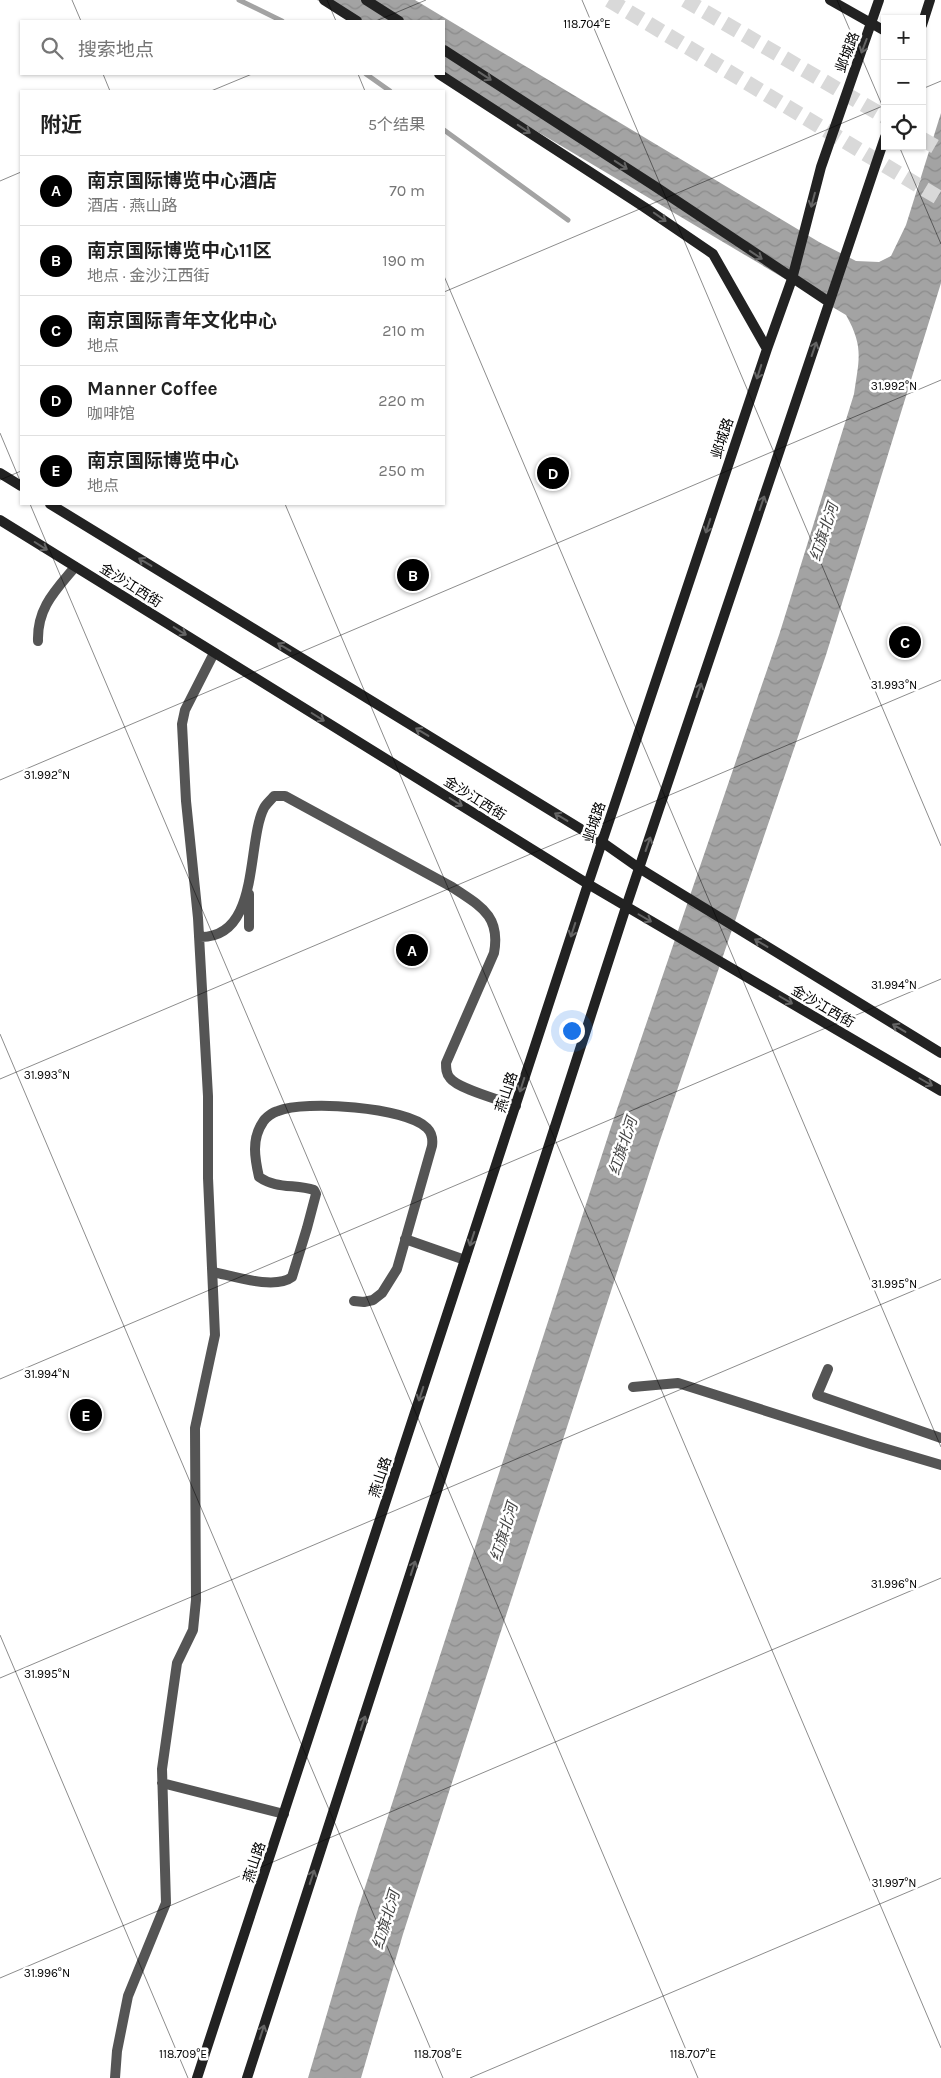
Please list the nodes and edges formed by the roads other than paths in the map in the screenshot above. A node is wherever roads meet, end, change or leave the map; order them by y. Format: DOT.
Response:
graph roads {
  1 [pos="324,0"];
  2 [pos="366,0"];
  3 [pos="830,0"];
  4 [pos="880,0"];
  5 [pos="930,0"];
  6 [pos="925,15"];
  7 [pos="355,20"];
  8 [pos="397,20"];
  9 [pos="872,25"];
  10 [pos="881,29"];
  11 [pos="445,51"];
  12 [pos="440,75"];
  13 [pos="881,150"];
  14 [pos="792,279"];
  15 [pos="830,302"];
  16 [pos="767,349"];
  17 [pos="0,473"];
  18 [pos="20,485"];
  19 [pos="52,505"];
  20 [pos="0,520"];
  21 [pos="75,567"];
  22 [pos="38,641"];
  23 [pos="214,653"];
  24 [pos="602,842"];
  25 [pos="640,868"];
  26 [pos="588,884"];
  27 [pos="249,886"];
  28 [pos="626,907"];
  29 [pos="250,927"];
  30 [pos="199,937"];
  31 [pos="941,1053"];
  32 [pos="941,1091"];
  33 [pos="516,1106"];
  34 [pos="405,1239"];
  35 [pos="465,1260"];
  36 [pos="213,1272"];
  37 [pos="354,1301"];
  38 [pos="828,1369"];
  39 [pos="634,1387"];
  40 [pos="941,1438"];
  41 [pos="941,1465"];
  42 [pos="162,1783"];
  43 [pos="284,1814"];
  44 [pos="115,2078"];
  45 [pos="197,2078"];
  46 [pos="247,2078"];
  1 -- 7 [label="main road"];
  2 -- 8 [label="main road"];
  3 -- 9 [label="main road"];
  4 -- 9 [label="main road, 邺城路"];
  5 -- 6 [label="main road"];
  9 -- 10 [label="main road"];
  9 -- 14 [label="main road, 邺城路, one-way"];
  11 -- 14 [label="main road, one-way"];
  12 -- 16 [label="main road, one-way"];
  13 -- 15 [label="main road"];
  14 -- 15 [label="main road"];
  14 -- 16 [label="main road, 邺城路"];
  25 -- 15 [label="main road, one-way"];
  16 -- 24 [label="main road, 邺城路, one-way"];
  17 -- 18 [label="main road"];
  24 -- 19 [label="main road, 金沙江西街, one-way"];
  20 -- 21 [label="main road, 金沙江西街, one-way"];
  21 -- 22 [label="street"];
  21 -- 23 [label="main road, 金沙江西街, one-way"];
  23 -- 26 [label="main road, 金沙江西街, one-way"];
  23 -- 30 [label="street"];
  24 -- 25 [label="main road, 金沙江西街"];
  24 -- 26 [label="main road, 邺城路"];
  25 -- 28 [label="main road"];
  31 -- 25 [label="main road, 金沙江西街, one-way"];
  26 -- 28 [label="main road, 金沙江西街"];
  26 -- 33 [label="main road, 燕山路, one-way"];
  27 -- 29 [label="street"];
  27 -- 30 [label="street"];
  27 -- 33 [label="street"];
  28 -- 32 [label="main road, 金沙江西街, one-way"];
  46 -- 28 [label="main road, one-way"];
  30 -- 36 [label="street"];
  33 -- 35 [label="main road, 燕山路, one-way"];
  34 -- 35 [label="street"];
  34 -- 36 [label="street"];
  34 -- 37 [label="street"];
  35 -- 43 [label="main road, 燕山路, one-way"];
  36 -- 42 [label="street"];
  38 -- 40 [label="street"];
  39 -- 41 [label="street"];
  42 -- 43 [label="street"];
  42 -- 44 [label="street"];
  43 -- 45 [label="main road, 燕山路"];
}
